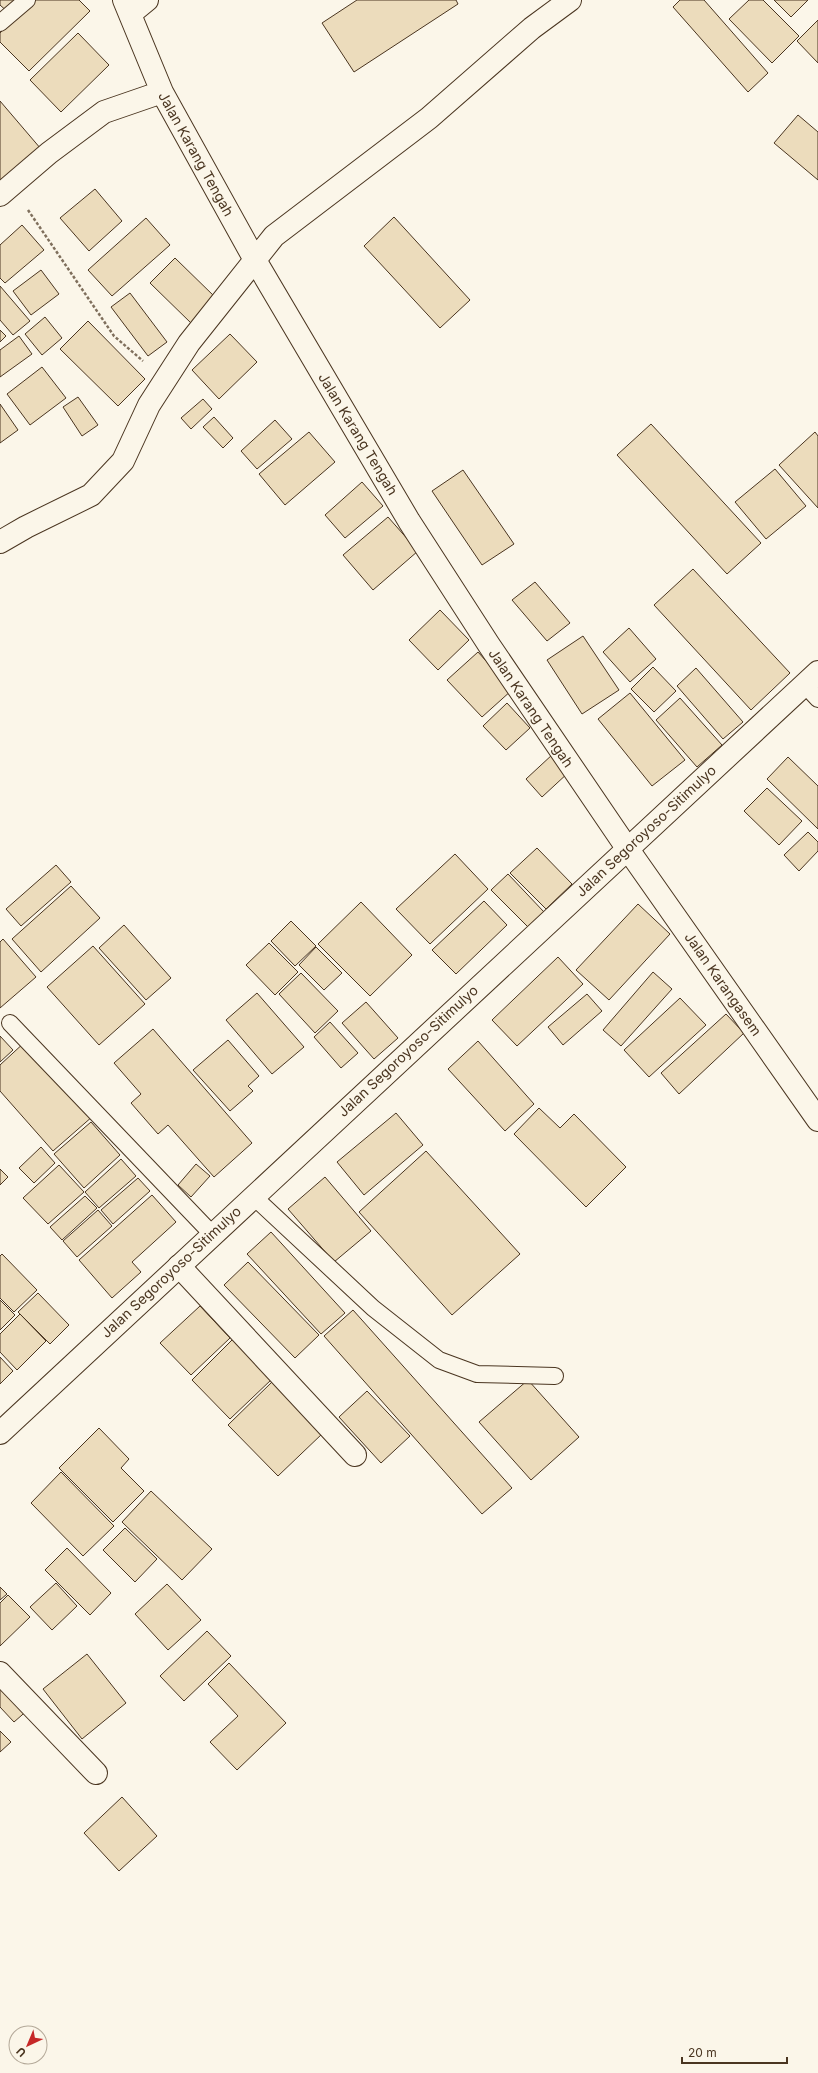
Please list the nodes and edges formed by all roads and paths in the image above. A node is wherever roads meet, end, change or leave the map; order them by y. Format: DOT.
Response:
graph roads {
  1 [pos="27,0"];
  2 [pos="147,0"];
  3 [pos="570,0"];
  4 [pos="127,7"];
  5 [pos="0,23"];
  6 [pos="162,92"];
  7 [pos="3,193"];
  8 [pos="255,260"];
  9 [pos="165,380"];
  10 [pos="0,542"];
  11 [pos="814,685"];
  12 [pos="627,848"];
  13 [pos="10,1023"];
  14 [pos="818,1120"];
  15 [pos="253,1196"];
  16 [pos="212,1234"];
  17 [pos="179,1266"];
  18 [pos="555,1376"];
  19 [pos="0,1433"];
  20 [pos="355,1455"];
  21 [pos="0,1673"];
  22 [pos="96,1773"];
  1 -- 5 [label="lane"];
  2 -- 4 [label="street"];
  3 -- 8 [label="street"];
  4 -- 6 [label="street, Jalan Karang Tengah"];
  6 -- 7 [label="street"];
  6 -- 8 [label="street, Jalan Karang Tengah"];
  7 -- 9 [label="path"];
  8 -- 9 [label="street"];
  8 -- 12 [label="street, Jalan Karang Tengah"];
  9 -- 10 [label="street"];
  11 -- 12 [label="street, Jalan Segoroyoso-Sitimulyo"];
  12 -- 14 [label="street, Jalan Karangasem"];
  12 -- 15 [label="street, Jalan Segoroyoso-Sitimulyo"];
  13 -- 16 [label="lane"];
  15 -- 16 [label="street, Jalan Segoroyoso-Sitimulyo"];
  15 -- 18 [label="lane"];
  16 -- 17 [label="street, Jalan Segoroyoso-Sitimulyo"];
  17 -- 19 [label="street, Jalan Segoroyoso-Sitimulyo"];
  17 -- 20 [label="street"];
  21 -- 22 [label="street"];
}
